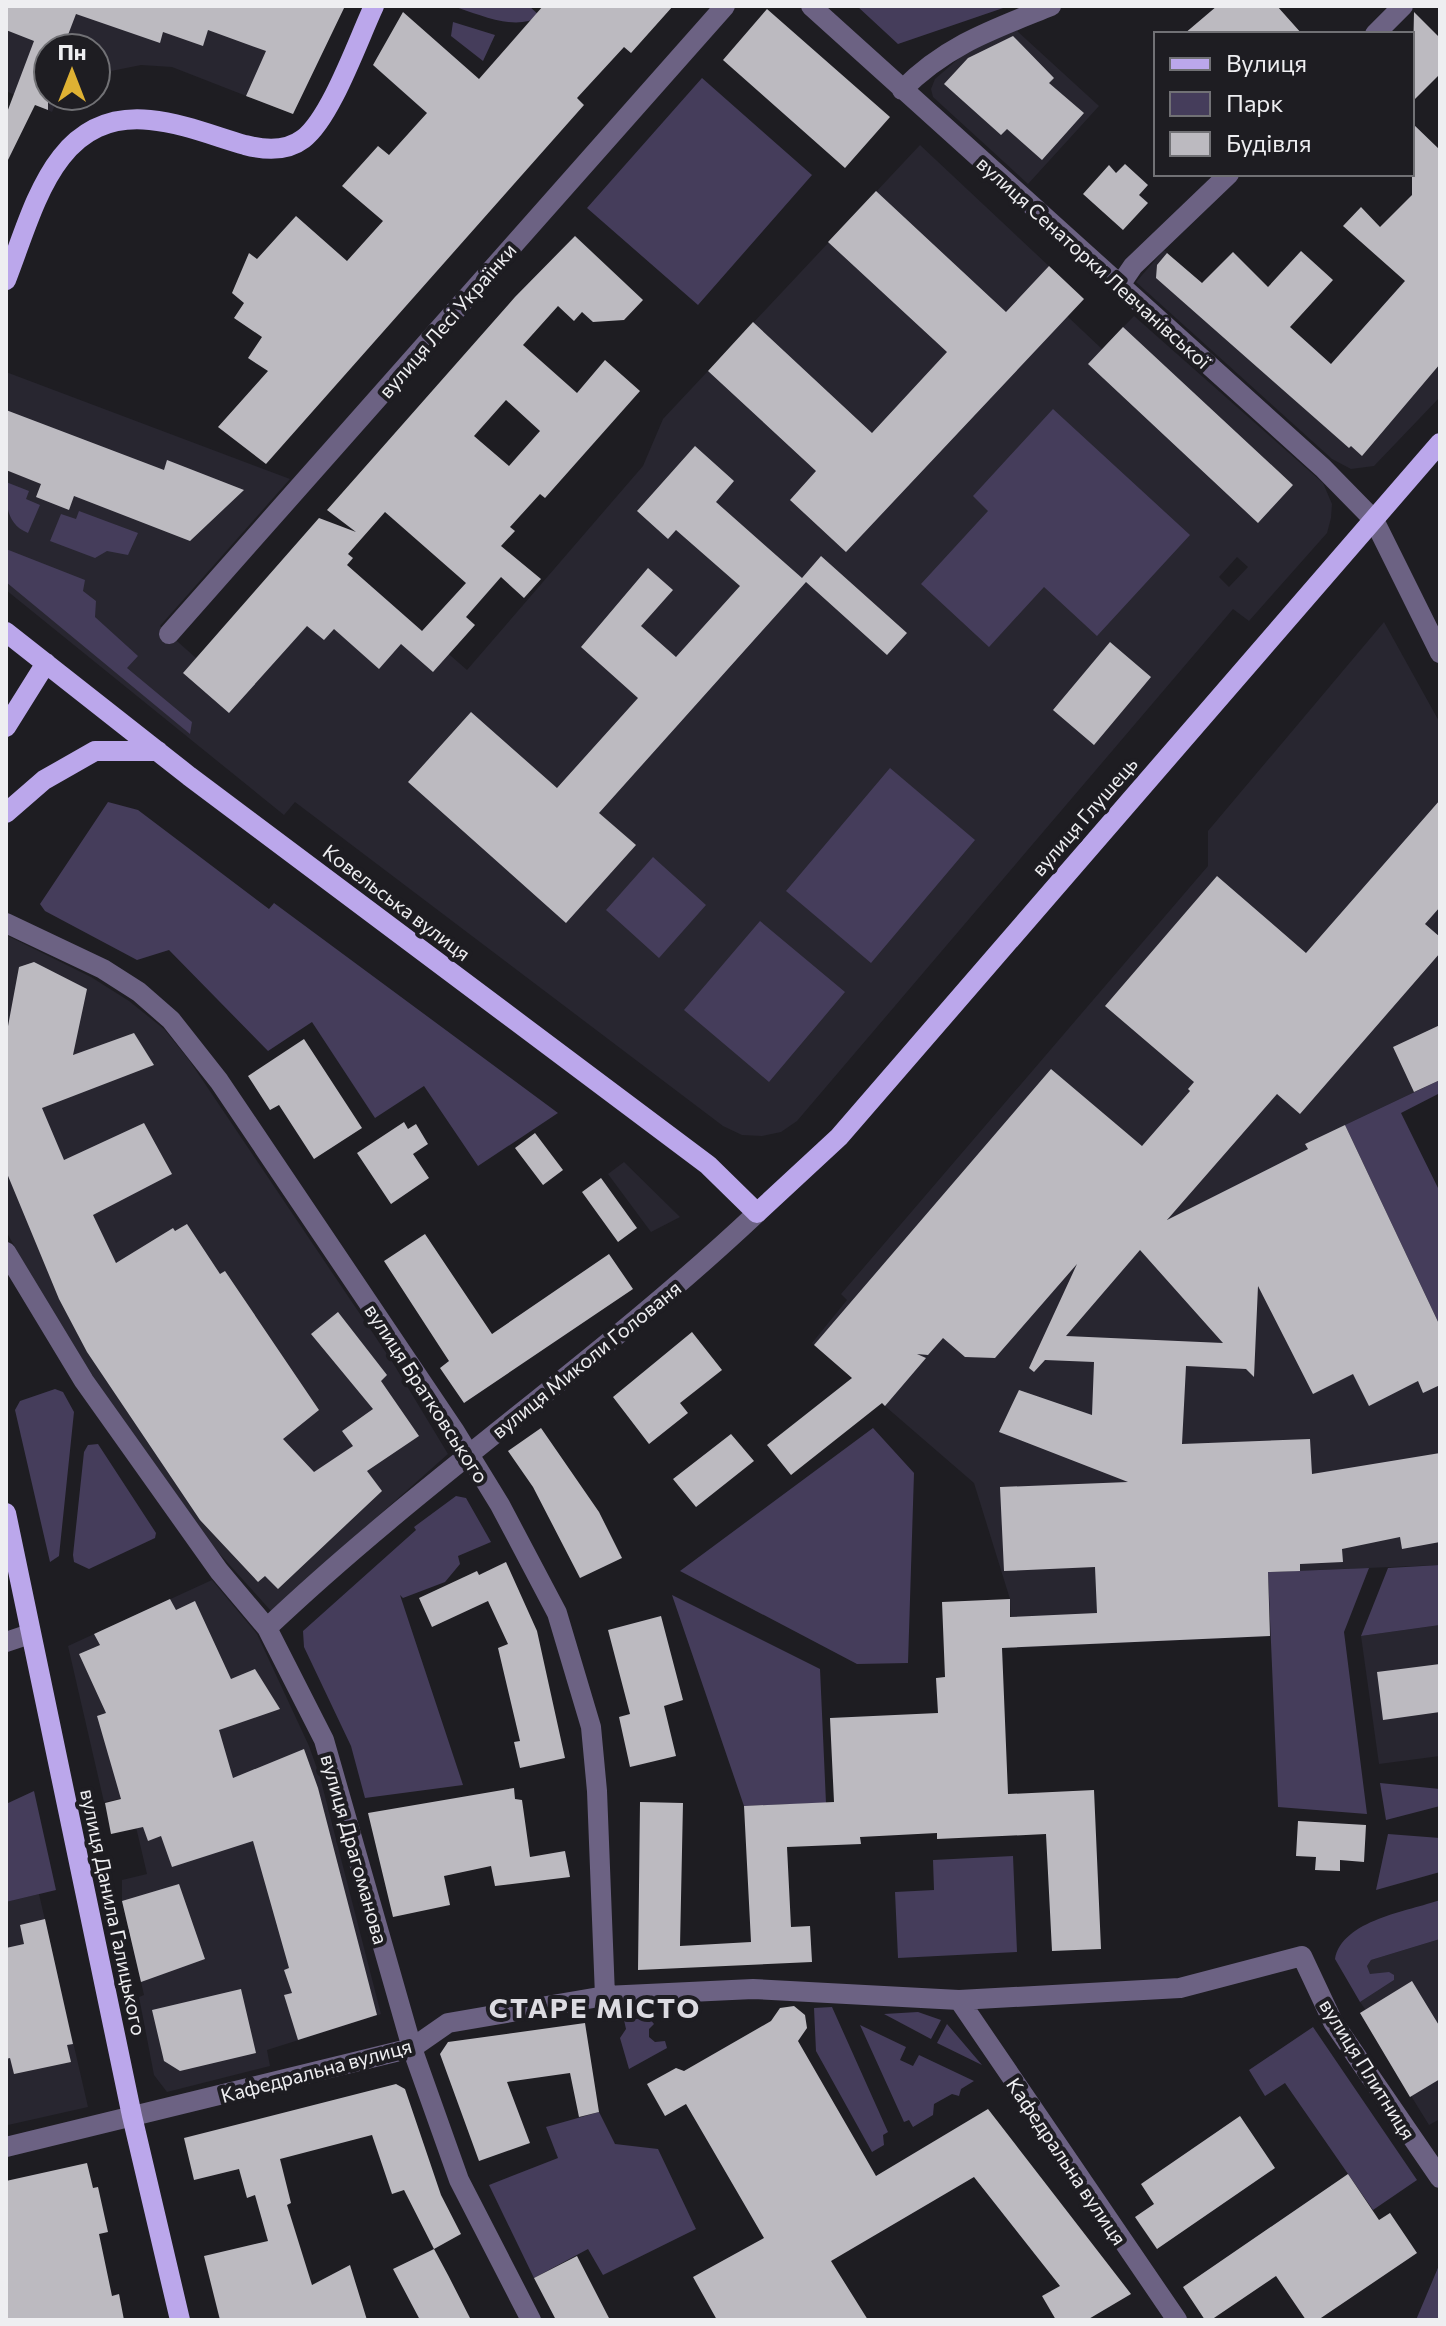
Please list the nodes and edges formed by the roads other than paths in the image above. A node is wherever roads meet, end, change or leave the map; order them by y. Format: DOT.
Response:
graph roads {
  1 [pos="374,6"];
  2 [pos="725,6"];
  3 [pos="811,6"];
  4 [pos="1051,6"];
  5 [pos="1403,6"];
  6 [pos="1377,32"];
  7 [pos="902,90"];
  8 [pos="1227,176"];
  9 [pos="6,280"];
  10 [pos="1120,285"];
  11 [pos="1440,443"];
  12 [pos="1374,520"];
  13 [pos="6,632"];
  14 [pos="169,634"];
  15 [pos="1440,653"];
  16 [pos="46,663"];
  17 [pos="6,727"];
  18 [pos="158,751"];
  19 [pos="6,813"];
  20 [pos="6,923"];
  21 [pos="757,1213"];
  22 [pos="6,1252"];
  23 [pos="468,1453"];
  24 [pos="6,1513"];
  25 [pos="267,1628"];
  26 [pos="30,1634"];
  27 [pos="6,1642"];
  28 [pos="1302,1956"];
  29 [pos="605,1996"];
  30 [pos="959,2000"];
  31 [pos="412,2048"];
  32 [pos="132,2116"];
  33 [pos="6,2147"];
  34 [pos="1440,2178"];
  35 [pos="180,2320"];
  36 [pos="531,2320"];
  37 [pos="1177,2320"];
  1 -- 9 [label="main road"];
  2 -- 14 [label="street, вулиця Лесі Українки"];
  3 -- 7 [label="street, вулиця Сенаторки Левчанівської"];
  4 -- 7 [label="street"];
  5 -- 6 [label="street"];
  7 -- 10 [label="street, вулиця Сенаторки Левчанівської"];
  8 -- 10 [label="street"];
  10 -- 12 [label="street, вулиця Сенаторки Левчанівської"];
  11 -- 12 [label="main road, вулиця Глушець"];
  12 -- 15 [label="street, вулиця Сенаторки Левчанівської"];
  12 -- 21 [label="main road, вулиця Глушець"];
  13 -- 16 [label="main road, Ковельська вулиця"];
  16 -- 17 [label="main road"];
  16 -- 18 [label="main road, Ковельська вулиця"];
  18 -- 19 [label="main road"];
  18 -- 21 [label="main road, Ковельська вулиця"];
  20 -- 23 [label="street, вулиця Братковського"];
  21 -- 23 [label="street, вулиця Миколи Голованя"];
  22 -- 25 [label="street, вулиця Драгоманова"];
  23 -- 25 [label="street, вулиця Миколи Голованя"];
  23 -- 29 [label="street, вулиця Братковського"];
  24 -- 26 [label="main road, вулиця Данила Галицького"];
  25 -- 31 [label="street, вулиця Драгоманова"];
  26 -- 27 [label="street"];
  26 -- 32 [label="main road, вулиця Данила Галицького"];
  28 -- 30 [label="street, Кафедральна вулиця"];
  28 -- 34 [label="street, вулиця Плитниця"];
  29 -- 30 [label="street, Кафедральна вулиця"];
  29 -- 31 [label="street, Кафедральна вулиця"];
  30 -- 37 [label="street, Кафедральна вулиця"];
  31 -- 32 [label="street, Кафедральна вулиця"];
  31 -- 36 [label="street, вулиця Драгоманова"];
  32 -- 33 [label="street, Кафедральна вулиця"];
  32 -- 35 [label="main road, вулиця Данила Галицького"];
}
